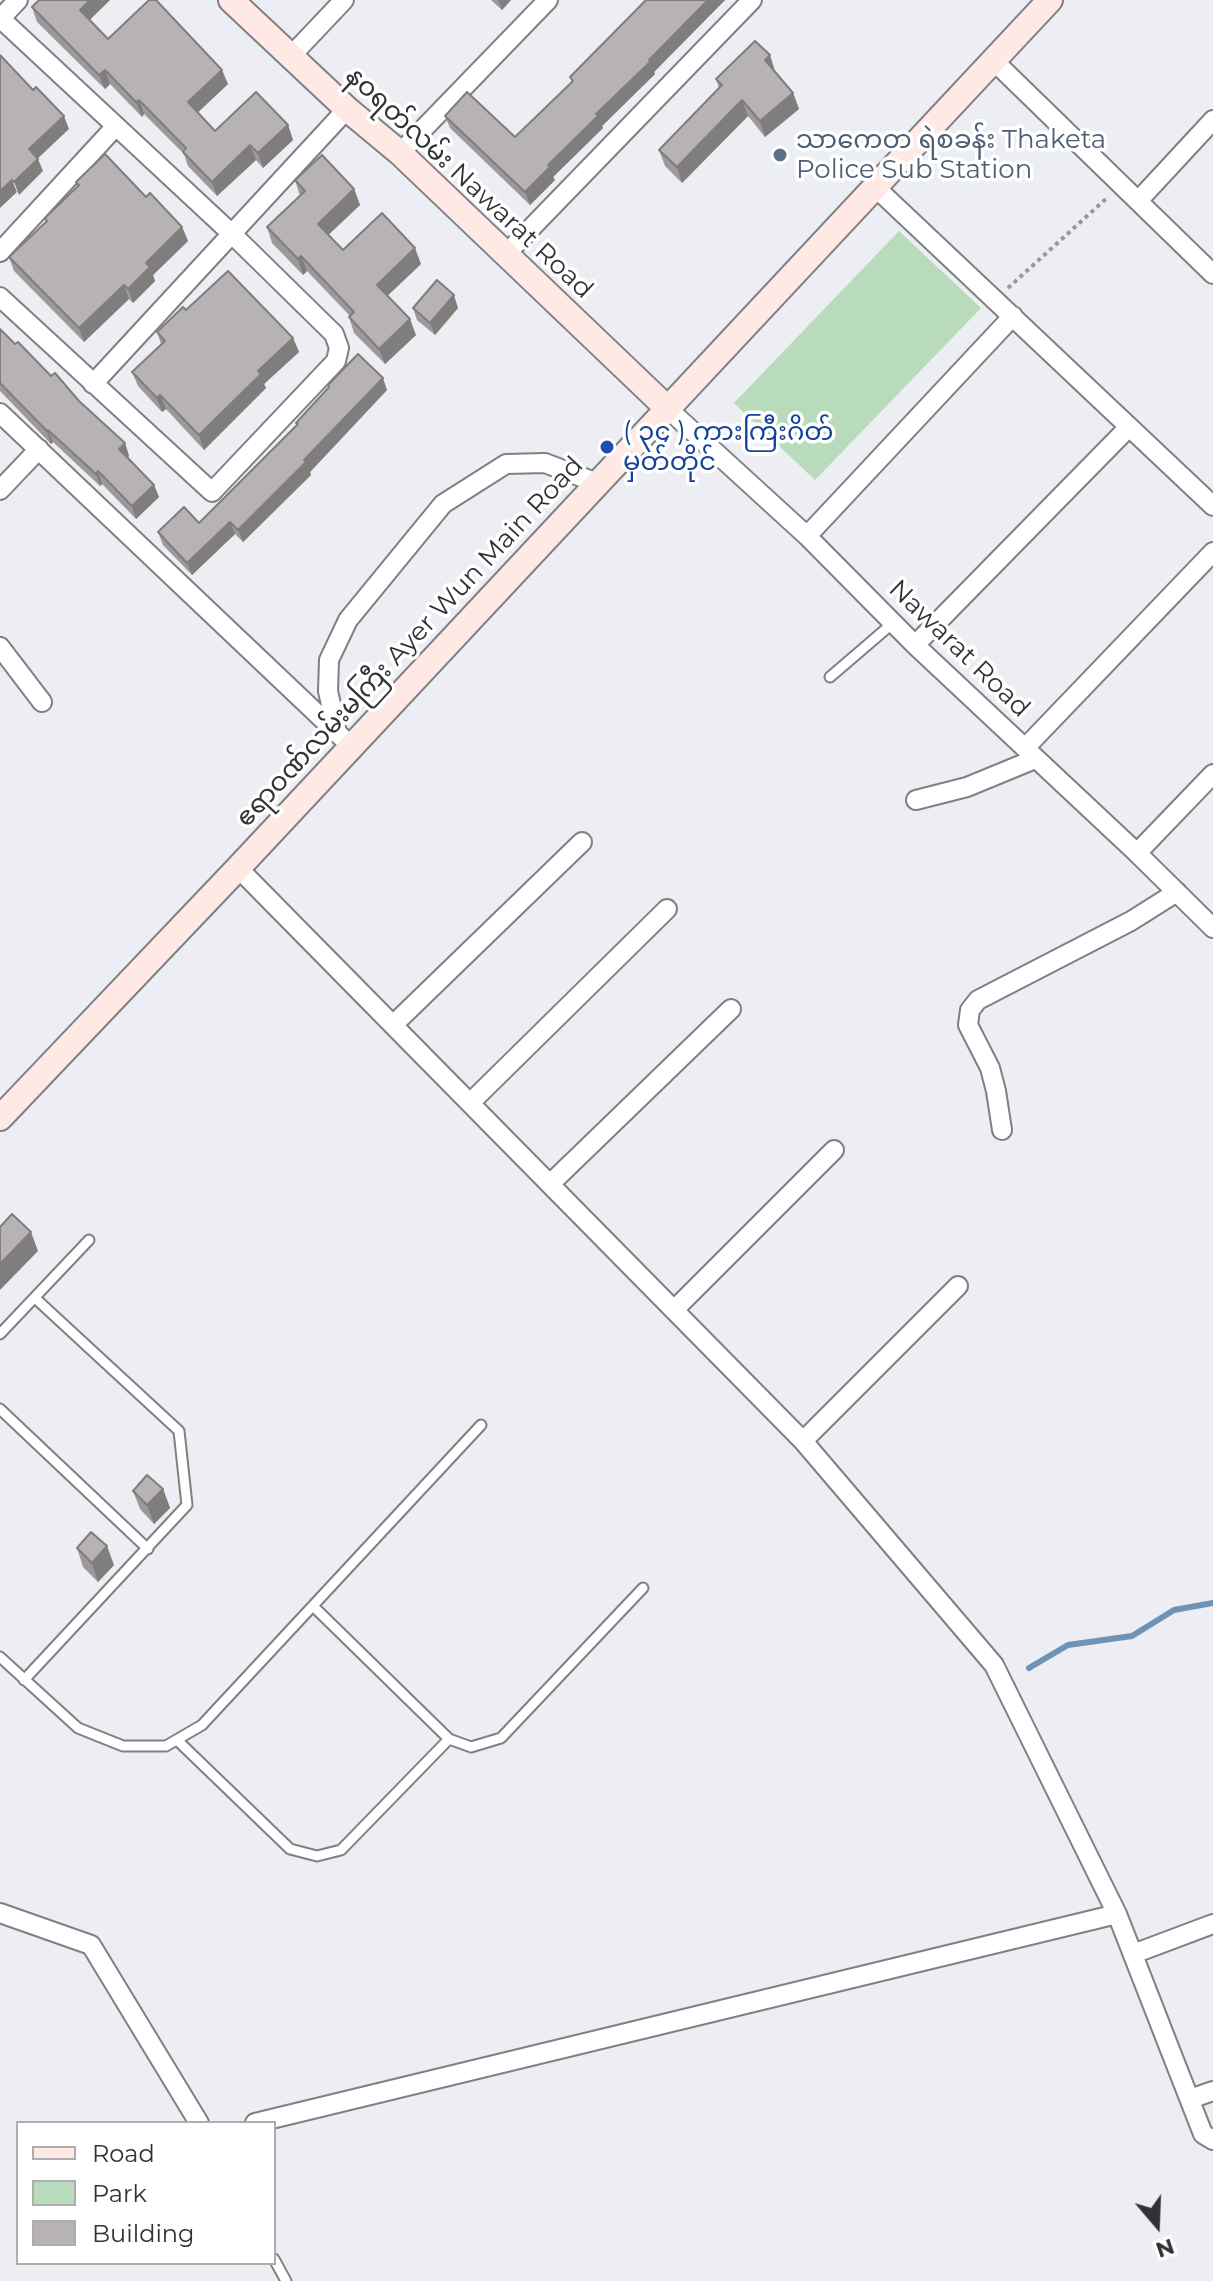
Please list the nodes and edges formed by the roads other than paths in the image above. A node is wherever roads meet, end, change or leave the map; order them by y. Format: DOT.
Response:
graph roads {
  1 [pos="18,0"];
  2 [pos="231,0"];
  3 [pos="344,0"];
  4 [pos="548,0"];
  5 [pos="752,0"];
  6 [pos="1050,0"];
  7 [pos="0,19"];
  8 [pos="291,56"];
  9 [pos="994,61"];
  10 [pos="347,109"];
  11 [pos="1213,120"];
  12 [pos="116,126"];
  13 [pos="400,153"];
  14 [pos="874,186"];
  15 [pos="1138,201"];
  16 [pos="232,234"];
  17 [pos="0,252"];
  18 [pos="506,254"];
  19 [pos="1213,274"];
  20 [pos="0,297"];
  21 [pos="1013,316"];
  22 [pos="93,384"];
  23 [pos="667,408"];
  24 [pos="0,413"];
  25 [pos="1129,427"];
  26 [pos="39,449"];
  27 [pos="597,483"];
  28 [pos="0,490"];
  29 [pos="1213,506"];
  30 [pos="807,536"];
  31 [pos="1213,552"];
  32 [pos="893,623"];
  33 [pos="915,645"];
  34 [pos="0,647"];
  35 [pos="830,677"];
  36 [pos="42,702"];
  37 [pos="344,739"];
  38 [pos="1030,754"];
  39 [pos="1213,774"];
  40 [pos="916,800"];
  41 [pos="582,842"];
  42 [pos="1137,853"];
  43 [pos="238,868"];
  44 [pos="1177,892"];
  45 [pos="667,909"];
  46 [pos="1213,928"];
  47 [pos="731,1009"];
  48 [pos="393,1025"];
  49 [pos="470,1103"];
  50 [pos="0,1118"];
  51 [pos="1002,1130"];
  52 [pos="834,1150"];
  53 [pos="550,1184"];
  54 [pos="89,1240"];
  55 [pos="958,1286"];
  56 [pos="35,1298"];
  57 [pos="674,1310"];
  58 [pos="0,1334"];
  59 [pos="0,1409"];
  60 [pos="481,1425"];
  61 [pos="803,1441"];
  62 [pos="148,1549"];
  63 [pos="643,1588"];
  64 [pos="313,1606"];
  65 [pos="0,1657"];
  66 [pos="24,1680"];
  67 [pos="449,1739"];
  68 [pos="177,1740"];
  69 [pos="0,1913"];
  70 [pos="1117,1914"];
  71 [pos="1213,1924"];
  72 [pos="1133,1954"];
  73 [pos="1213,2091"];
  74 [pos="1190,2099"];
  75 [pos="198,2121"];
  76 [pos="263,2121"];
  77 [pos="1213,2140"];
  78 [pos="276,2263"];
  79 [pos="286,2281"];
  1 -- 7 [label="street"];
  2 -- 8 [label="main road, နဝရတ်လမ်း Nawarat Road"];
  3 -- 8 [label="street"];
  4 -- 13 [label="street"];
  5 -- 18 [label="street"];
  6 -- 9 [label="main road, ဧရာဝဏ်လမ်းမကြီး Ayer Wun Main Road"];
  7 -- 12 [label="street"];
  8 -- 10 [label="main road, နဝရတ်လမ်း Nawarat Road"];
  9 -- 14 [label="main road, ဧရာဝဏ်လမ်းမကြီး Ayer Wun Main Road"];
  9 -- 15 [label="street"];
  10 -- 13 [label="main road, နဝရတ်လမ်း Nawarat Road"];
  10 -- 16 [label="street"];
  11 -- 15 [label="street"];
  12 -- 16 [label="street"];
  12 -- 17 [label="street"];
  13 -- 18 [label="main road, နဝရတ်လမ်း Nawarat Road"];
  14 -- 21 [label="street"];
  14 -- 23 [label="main road, ဧရာဝဏ်လမ်းမကြီး Ayer Wun Main Road"];
  15 -- 19 [label="street"];
  16 -- 22 [label="street"];
  16 -- 22 [label="street"];
  18 -- 23 [label="main road, နဝရတ်လမ်း Nawarat Road"];
  20 -- 22 [label="street"];
  21 -- 25 [label="street"];
  21 -- 30 [label="street"];
  23 -- 27 [label="main road, ဧရာဝဏ်လမ်းမကြီး Ayer Wun Main Road"];
  23 -- 30 [label="street, Nawarat Road"];
  24 -- 26 [label="street"];
  25 -- 29 [label="street"];
  25 -- 33 [label="street"];
  26 -- 28 [label="street"];
  26 -- 37 [label="street"];
  27 -- 37 [label="main road, ဧရာဝဏ်လမ်းမကြီး Ayer Wun Main Road"];
  27 -- 37 [label="street"];
  30 -- 32 [label="street, Nawarat Road"];
  31 -- 38 [label="street"];
  32 -- 33 [label="street, Nawarat Road"];
  32 -- 35 [label="lane"];
  33 -- 38 [label="street, Nawarat Road"];
  34 -- 36 [label="street"];
  37 -- 43 [label="main road, ဧရာဝဏ်လမ်းမကြီး Ayer Wun Main Road"];
  38 -- 40 [label="street"];
  38 -- 42 [label="street, Nawarat Road"];
  39 -- 42 [label="street"];
  41 -- 48 [label="street"];
  42 -- 44 [label="street, Nawarat Road"];
  43 -- 48 [label="street"];
  43 -- 50 [label="main road, ဧရာဝဏ်လမ်းမကြီး Ayer Wun Main Road"];
  44 -- 46 [label="street, Nawarat Road"];
  44 -- 51 [label="street"];
  45 -- 49 [label="street"];
  47 -- 53 [label="street"];
  48 -- 49 [label="street"];
  49 -- 53 [label="street"];
  52 -- 57 [label="street"];
  53 -- 57 [label="street"];
  54 -- 56 [label="lane"];
  55 -- 61 [label="street"];
  56 -- 58 [label="lane"];
  56 -- 62 [label="lane"];
  57 -- 61 [label="street"];
  59 -- 62 [label="lane"];
  60 -- 64 [label="lane"];
  61 -- 70 [label="street"];
  62 -- 66 [label="lane"];
  63 -- 67 [label="lane"];
  64 -- 67 [label="lane"];
  64 -- 68 [label="lane"];
  65 -- 66 [label="lane"];
  66 -- 68 [label="lane"];
  67 -- 68 [label="lane"];
  69 -- 75 [label="street"];
  70 -- 72 [label="street"];
  70 -- 76 [label="street"];
  71 -- 72 [label="street"];
  72 -- 74 [label="street"];
  73 -- 74 [label="street"];
  74 -- 77 [label="street"];
  78 -- 79 [label="lane"];
}
